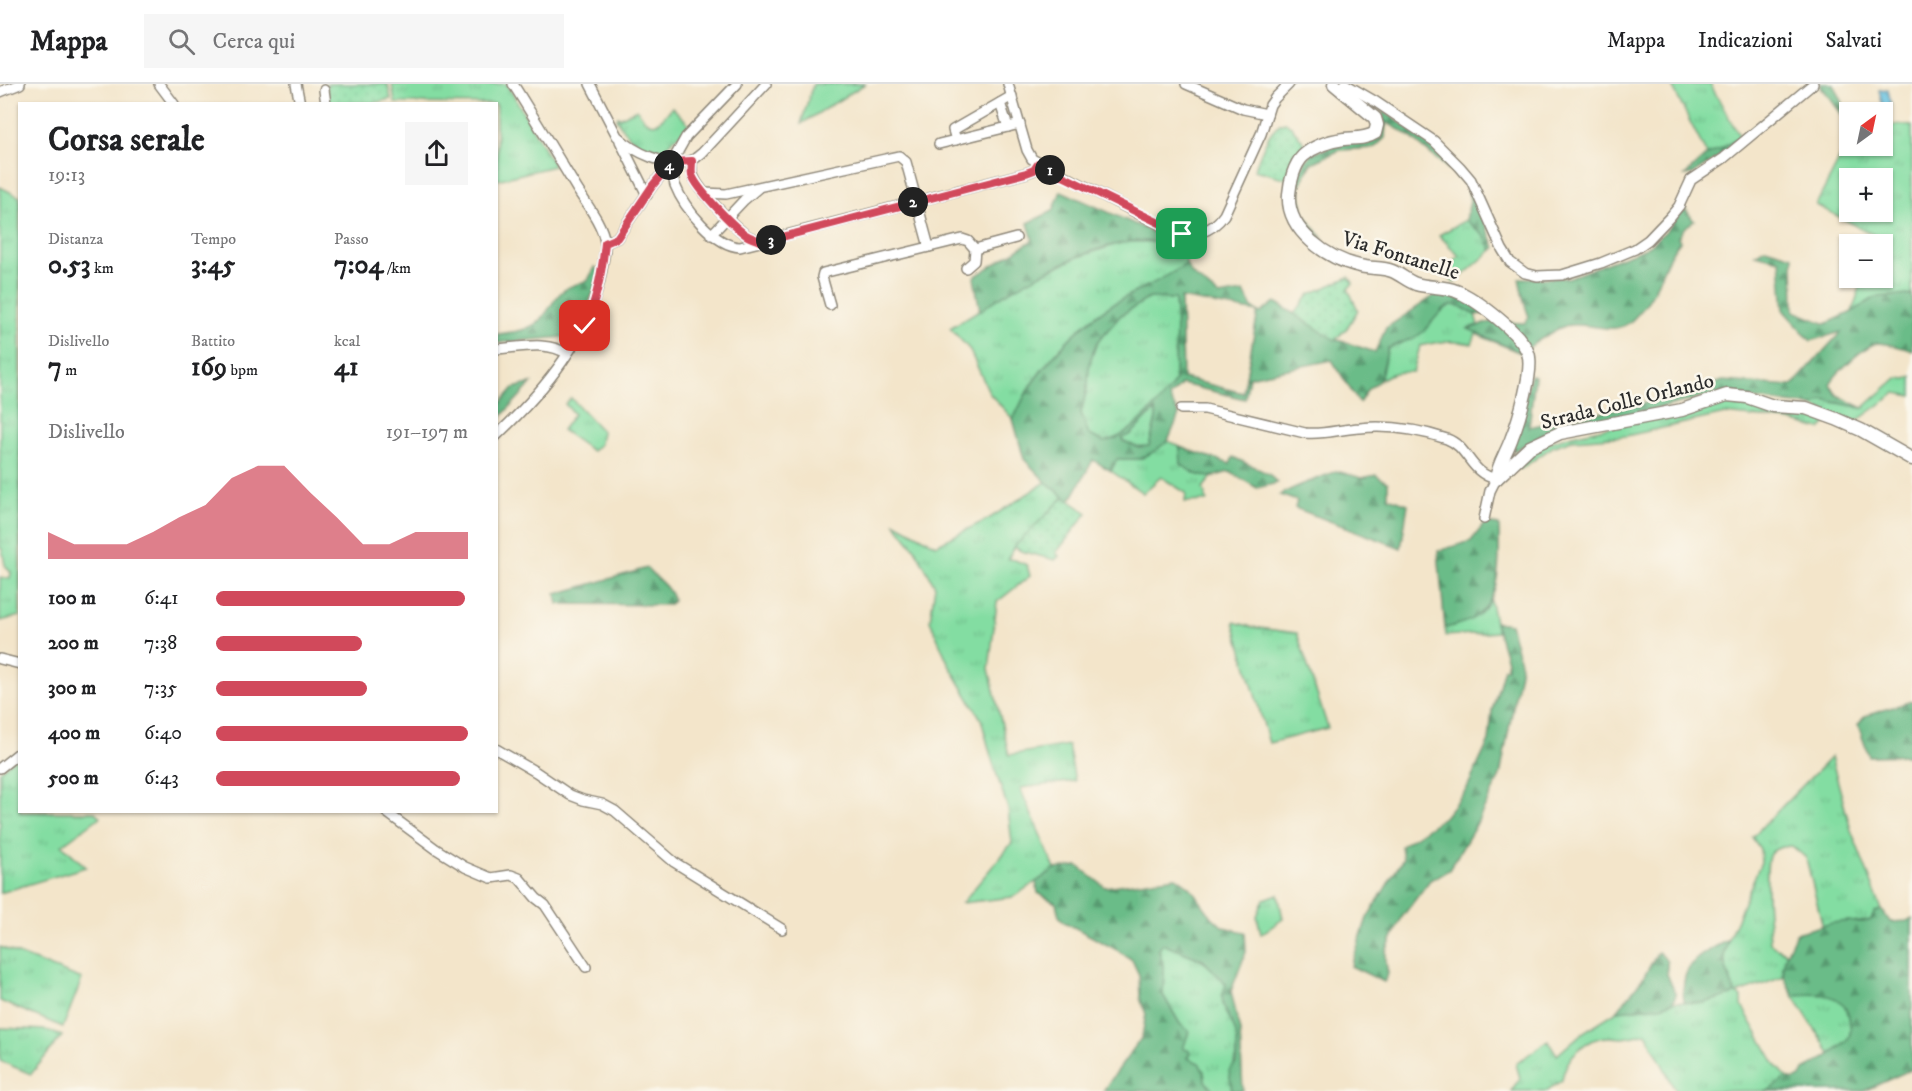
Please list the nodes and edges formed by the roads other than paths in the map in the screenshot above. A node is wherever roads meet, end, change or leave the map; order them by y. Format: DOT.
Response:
graph roads {
  1 [pos="20,84"];
  2 [pos="159,84"];
  3 [pos="296,84"];
  4 [pos="513,84"];
  5 [pos="590,84"];
  6 [pos="737,84"];
  7 [pos="766,84"];
  8 [pos="1008,84"];
  9 [pos="1186,84"];
  10 [pos="1289,84"];
  11 [pos="1334,84"];
  12 [pos="1345,84"];
  13 [pos="1813,84"];
  14 [pos="324,90"];
  15 [pos="0,92"];
  16 [pos="1011,96"];
  17 [pos="172,102"];
  18 [pos="300,102"];
  19 [pos="326,102"];
  20 [pos="1000,103"];
  21 [pos="1266,114"];
  22 [pos="1020,124"];
  23 [pos="1008,127"];
  24 [pos="617,136"];
  25 [pos="956,140"];
  26 [pos="939,144"];
  27 [pos="692,161"];
  28 [pos="672,162"];
  29 [pos="1038,164"];
  30 [pos="761,186"];
  31 [pos="704,193"];
  32 [pos="646,197"];
  33 [pos="916,201"];
  34 [pos="727,217"];
  35 [pos="711,235"];
  36 [pos="1016,238"];
  37 [pos="763,242"];
  38 [pos="605,243"];
  39 [pos="929,247"];
  40 [pos="975,249"];
  41 [pos="966,268"];
  42 [pos="830,305"];
  43 [pos="498,349"];
  44 [pos="567,354"];
  45 [pos="1181,409"];
  46 [pos="498,434"];
  47 [pos="1912,459"];
  48 [pos="1496,479"];
  49 [pos="1484,519"];
  50 [pos="0,659"];
  51 [pos="18,664"];
  52 [pos="498,750"];
  53 [pos="18,754"];
  54 [pos="0,768"];
  55 [pos="387,813"];
  56 [pos="782,929"];
  57 [pos="586,967"];
  1 -- 15 [label="street"];
  2 -- 17 [label="street"];
  3 -- 18 [label="street"];
  4 -- 38 [label="street"];
  5 -- 24 [label="street"];
  6 -- 28 [label="street"];
  7 -- 27 [label="street"];
  8 -- 16 [label="street"];
  9 -- 21 [label="street"];
  10 -- 21 [label="street"];
  11 -- 48 [label="street, Via Fontanelle"];
  12 -- 13 [label="street"];
  14 -- 19 [label="street"];
  16 -- 20 [label="street"];
  16 -- 22 [label="street"];
  20 -- 23 [label="street"];
  20 -- 25 [label="street"];
  21 -- 29 [label="street"];
  22 -- 23 [label="street"];
  22 -- 29 [label="street"];
  23 -- 25 [label="street"];
  24 -- 28 [label="street"];
  24 -- 32 [label="street"];
  25 -- 26 [label="street"];
  27 -- 28 [label="street"];
  27 -- 31 [label="street"];
  28 -- 32 [label="street"];
  28 -- 35 [label="street"];
  29 -- 33 [label="street"];
  30 -- 31 [label="street"];
  30 -- 33 [label="street"];
  30 -- 34 [label="street"];
  31 -- 34 [label="street"];
  32 -- 38 [label="street"];
  33 -- 37 [label="street"];
  33 -- 39 [label="street"];
  34 -- 35 [label="street"];
  34 -- 37 [label="street"];
  35 -- 37 [label="street"];
  36 -- 40 [label="street"];
  38 -- 44 [label="street"];
  39 -- 40 [label="street"];
  39 -- 42 [label="street"];
  40 -- 41 [label="street"];
  43 -- 44 [label="street"];
  44 -- 46 [label="street"];
  45 -- 48 [label="street"];
  47 -- 48 [label="street, Strada Colle Orlando"];
  48 -- 49 [label="street, Via Fontanelle"];
  50 -- 51 [label="street"];
  52 -- 56 [label="street"];
  53 -- 54 [label="street"];
  55 -- 57 [label="street"];
}
